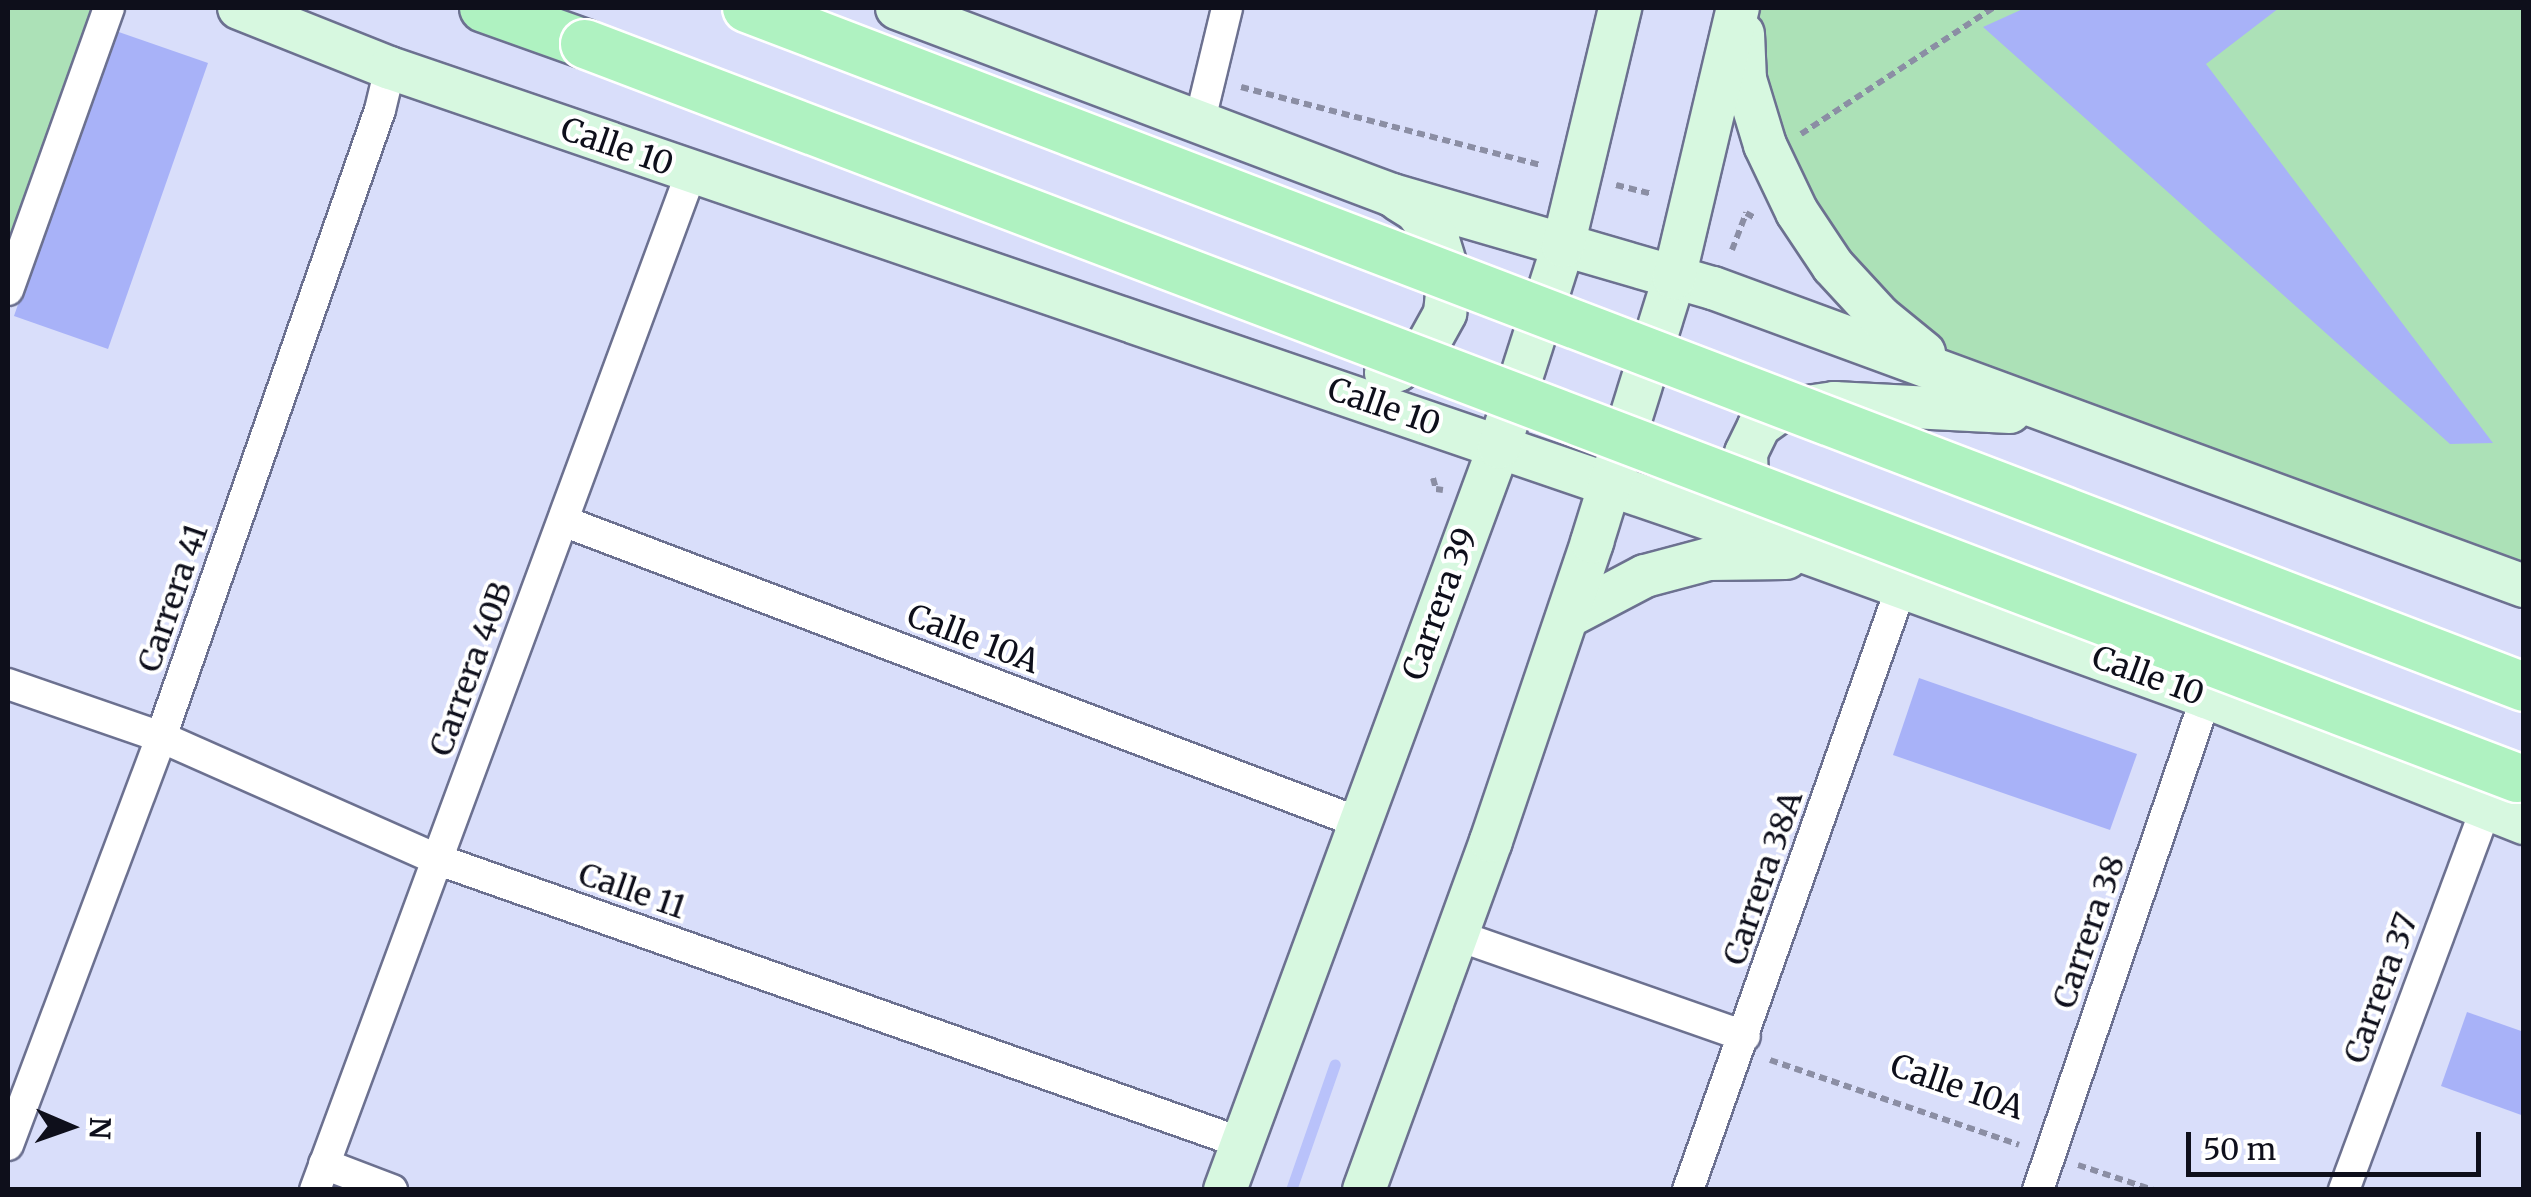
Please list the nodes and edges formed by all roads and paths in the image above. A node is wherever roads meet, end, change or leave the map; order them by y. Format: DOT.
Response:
graph roads {
  1 [pos="109,8"];
  2 [pos="239,8"];
  3 [pos="484,8"];
  4 [pos="746,8"];
  5 [pos="897,8"];
  6 [pos="1227,8"];
  7 [pos="1620,8"];
  8 [pos="1740,8"];
  9 [pos="1994,8"];
  10 [pos="390,68"];
  11 [pos="1205,99"];
  12 [pos="1800,135"];
  13 [pos="1540,165"];
  14 [pos="692,172"];
  15 [pos="1609,183"];
  16 [pos="1392,195"];
  17 [pos="1660,196"];
  18 [pos="1770,225"];
  19 [pos="1564,246"];
  20 [pos="1732,250"];
  21 [pos="1674,278"];
  22 [pos="8,290"];
  23 [pos="1650,359"];
  24 [pos="1307,380"];
  25 [pos="1995,391"];
  26 [pos="2060,415"];
  27 [pos="1499,446"];
  28 [pos="1610,484"];
  29 [pos="562,521"];
  30 [pos="1783,544"];
  31 [pos="1835,565"];
  32 [pos="2524,586"];
  33 [pos="1901,588"];
  34 [pos="1569,616"];
  35 [pos="8,684"];
  36 [pos="2524,687"];
  37 [pos="2206,697"];
  38 [pos="161,737"];
  39 [pos="2512,798"];
  40 [pos="1358,822"];
  41 [pos="438,860"];
  42 [pos="1456,935"];
  43 [pos="1742,1043"];
  44 [pos="1242,1143"];
  45 [pos="8,1146"];
  46 [pos="2051,1156"];
  47 [pos="320,1177"];
  48 [pos="392,1190"];
  49 [pos="1224,1190"];
  50 [pos="1364,1190"];
  51 [pos="1688,1190"];
  52 [pos="2038,1190"];
  53 [pos="2153,1190"];
  54 [pos="2344,1190"];
  1 -- 22 [label="street"];
  2 -- 10 [label="street, Calle 10"];
  3 -- 39 [label="main road, Calle 10, bridge"];
  4 -- 36 [label="main road, bridge"];
  5 -- 11 [label="street"];
  6 -- 11 [label="street"];
  7 -- 19 [label="street, Carrera 39"];
  8 -- 21 [label="street"];
  8 -- 25 [label="street"];
  9 -- 12 [label="path"];
  10 -- 14 [label="street, Calle 10"];
  10 -- 38 [label="street, Carrera 41"];
  11 -- 13 [label="path"];
  11 -- 16 [label="street"];
  14 -- 24 [label="street, Calle 10"];
  14 -- 29 [label="street, Carrera 40B"];
  15 -- 17 [label="path"];
  16 -- 19 [label="street"];
  16 -- 24 [label="street"];
  18 -- 20 [label="path"];
  19 -- 21 [label="street"];
  19 -- 27 [label="street, Carrera 39"];
  21 -- 23 [label="street"];
  21 -- 25 [label="street"];
  23 -- 27 [label="street"];
  23 -- 28 [label="street"];
  24 -- 27 [label="street, Calle 10"];
  25 -- 26 [label="street"];
  26 -- 30 [label="street"];
  26 -- 32 [label="street"];
  27 -- 28 [label="street, Calle 10"];
  27 -- 40 [label="street, Carrera 39"];
  28 -- 30 [label="street, Calle 10"];
  28 -- 34 [label="street"];
  29 -- 40 [label="street, Calle 10A"];
  29 -- 41 [label="street, Carrera 40B"];
  30 -- 31 [label="street, Calle 10"];
  31 -- 33 [label="street, Calle 10"];
  31 -- 34 [label="street"];
  33 -- 37 [label="street, Calle 10"];
  33 -- 43 [label="street, Carrera 38A"];
  34 -- 42 [label="street"];
  35 -- 38 [label="street, Calle 11"];
  37 -- 39 [label="street, Calle 10"];
  37 -- 46 [label="street, Carrera 38"];
  38 -- 41 [label="street, Calle 11"];
  38 -- 45 [label="street, Carrera 41"];
  39 -- 54 [label="street, Carrera 37"];
  40 -- 44 [label="street, Carrera 39"];
  41 -- 44 [label="street, Calle 11"];
  41 -- 47 [label="street, Carrera 40B"];
  42 -- 43 [label="street"];
  42 -- 50 [label="street"];
  43 -- 46 [label="path, Calle 10A"];
  43 -- 51 [label="street, Carrera 38A"];
  44 -- 49 [label="street, Carrera 39"];
  46 -- 52 [label="street, Carrera 38"];
  46 -- 53 [label="path, Calle 10A"];
  47 -- 48 [label="street"];
}
